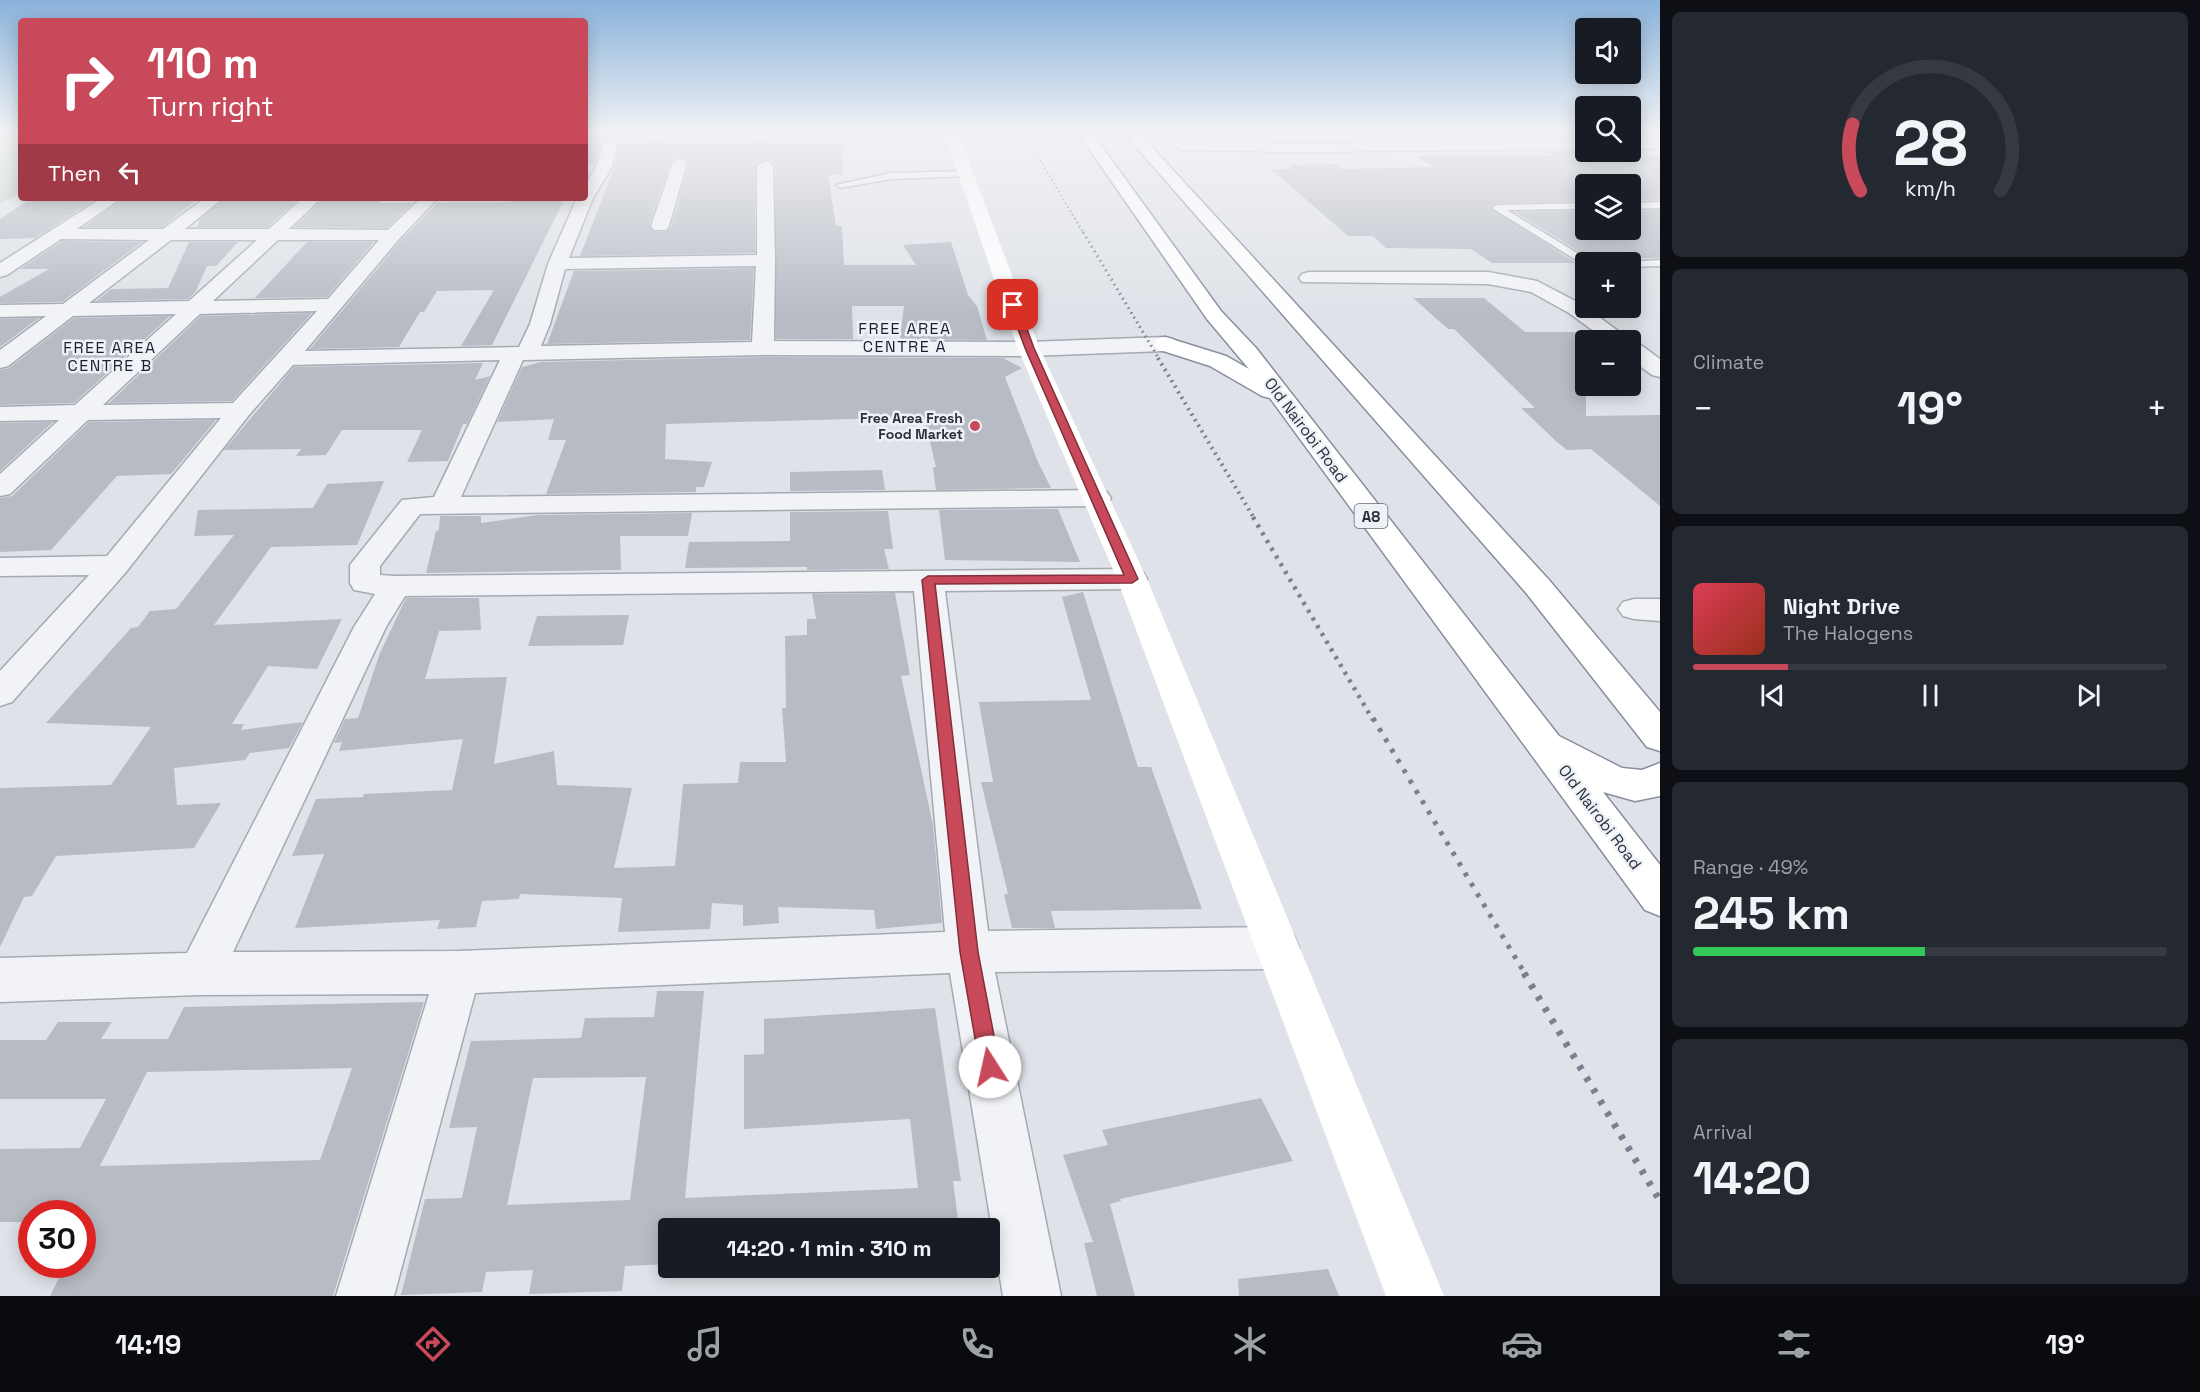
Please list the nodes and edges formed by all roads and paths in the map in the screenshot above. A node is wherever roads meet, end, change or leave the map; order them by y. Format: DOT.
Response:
graph roads {
  1 [pos="670,193"];
  2 [pos="765,193"];
  3 [pos="969,193"];
  4 [pos="1132,193"];
  5 [pos="1184,193"];
  6 [pos="108,201"];
  7 [pos="211,201"];
  8 [pos="311,201"];
  9 [pos="427,201"];
  10 [pos="582,201"];
  11 [pos="1575,206"];
  12 [pos="1641,206"];
  13 [pos="1660,206"];
  14 [pos="660,226"];
  15 [pos="167,233"];
  16 [pos="58,234"];
  17 [pos="275,234"];
  18 [pos="393,235"];
  19 [pos="1575,256"];
  20 [pos="766,260"];
  21 [pos="1660,263"];
  22 [pos="557,264"];
  23 [pos="1641,264"];
  24 [pos="0,271"];
  25 [pos="1309,278"];
  26 [pos="334,305"];
  27 [pos="198,306"];
  28 [pos="0,311"];
  29 [pos="64,311"];
  30 [pos="1214,315"];
  31 [pos="1606,330"];
  32 [pos="1166,344"];
  33 [pos="763,348"];
  34 [pos="1029,348"];
  35 [pos="520,353"];
  36 [pos="1641,356"];
  37 [pos="287,358"];
  38 [pos="0,361"];
  39 [pos="1660,370"];
  40 [pos="1279,395"];
  41 [pos="240,410"];
  42 [pos="84,412"];
  43 [pos="0,414"];
  44 [pos="0,488"];
  45 [pos="1097,498"];
  46 [pos="444,505"];
  47 [pos="115,565"];
  48 [pos="0,567"];
  49 [pos="1132,579"];
  50 [pos="928,580"];
  51 [pos="395,586"];
  52 [pos="0,693"];
  53 [pos="1660,736"];
  54 [pos="1542,741"];
  55 [pos="1660,777"];
  56 [pos="1660,897"];
  57 [pos="1277,948"];
  58 [pos="969,952"];
  59 [pos="458,972"];
  60 [pos="200,974"];
  61 [pos="0,980"];
  62 [pos="365,1296"];
  63 [pos="1032,1296"];
  64 [pos="1415,1296"];
  1 -- 14 [label="street"];
  2 -- 20 [label="street"];
  3 -- 34 [label="main road"];
  4 -- 30 [label="main road, Old Nairobi Road / A8"];
  5 -- 53 [label="main road"];
  6 -- 16 [label="street"];
  7 -- 15 [label="street"];
  8 -- 17 [label="street"];
  9 -- 18 [label="street"];
  10 -- 22 [label="street"];
  11 -- 19 [label="lane"];
  12 -- 13 [label="lane"];
  15 -- 16 [label="street"];
  15 -- 17 [label="street"];
  15 -- 29 [label="street"];
  16 -- 24 [label="street"];
  17 -- 18 [label="street"];
  17 -- 27 [label="street"];
  18 -- 26 [label="street"];
  20 -- 22 [label="street"];
  20 -- 33 [label="street"];
  21 -- 23 [label="lane"];
  22 -- 35 [label="street"];
  25 -- 31 [label="street"];
  26 -- 27 [label="street"];
  26 -- 37 [label="street"];
  27 -- 29 [label="street"];
  27 -- 42 [label="street"];
  28 -- 29 [label="street"];
  29 -- 38 [label="street"];
  30 -- 32 [label="main road"];
  30 -- 40 [label="main road, Old Nairobi Road / A8"];
  32 -- 34 [label="street"];
  32 -- 40 [label="main road"];
  33 -- 34 [label="street"];
  33 -- 35 [label="street"];
  34 -- 45 [label="main road"];
  35 -- 37 [label="street"];
  35 -- 46 [label="street"];
  36 -- 39 [label="street"];
  37 -- 41 [label="street"];
  40 -- 54 [label="main road, Old Nairobi Road / A8"];
  41 -- 42 [label="street"];
  41 -- 47 [label="street"];
  42 -- 43 [label="street"];
  42 -- 44 [label="street"];
  45 -- 46 [label="street"];
  45 -- 49 [label="main road"];
  46 -- 51 [label="street"];
  47 -- 48 [label="street"];
  47 -- 52 [label="street"];
  49 -- 50 [label="street"];
  49 -- 57 [label="main road"];
  50 -- 51 [label="street"];
  50 -- 58 [label="street"];
  51 -- 60 [label="street"];
  54 -- 55 [label="main road"];
  54 -- 56 [label="main road, Old Nairobi Road / A8"];
  57 -- 58 [label="street"];
  57 -- 64 [label="main road"];
  58 -- 59 [label="street"];
  58 -- 63 [label="street"];
  59 -- 60 [label="street"];
  59 -- 62 [label="street"];
  60 -- 61 [label="street"];
}
